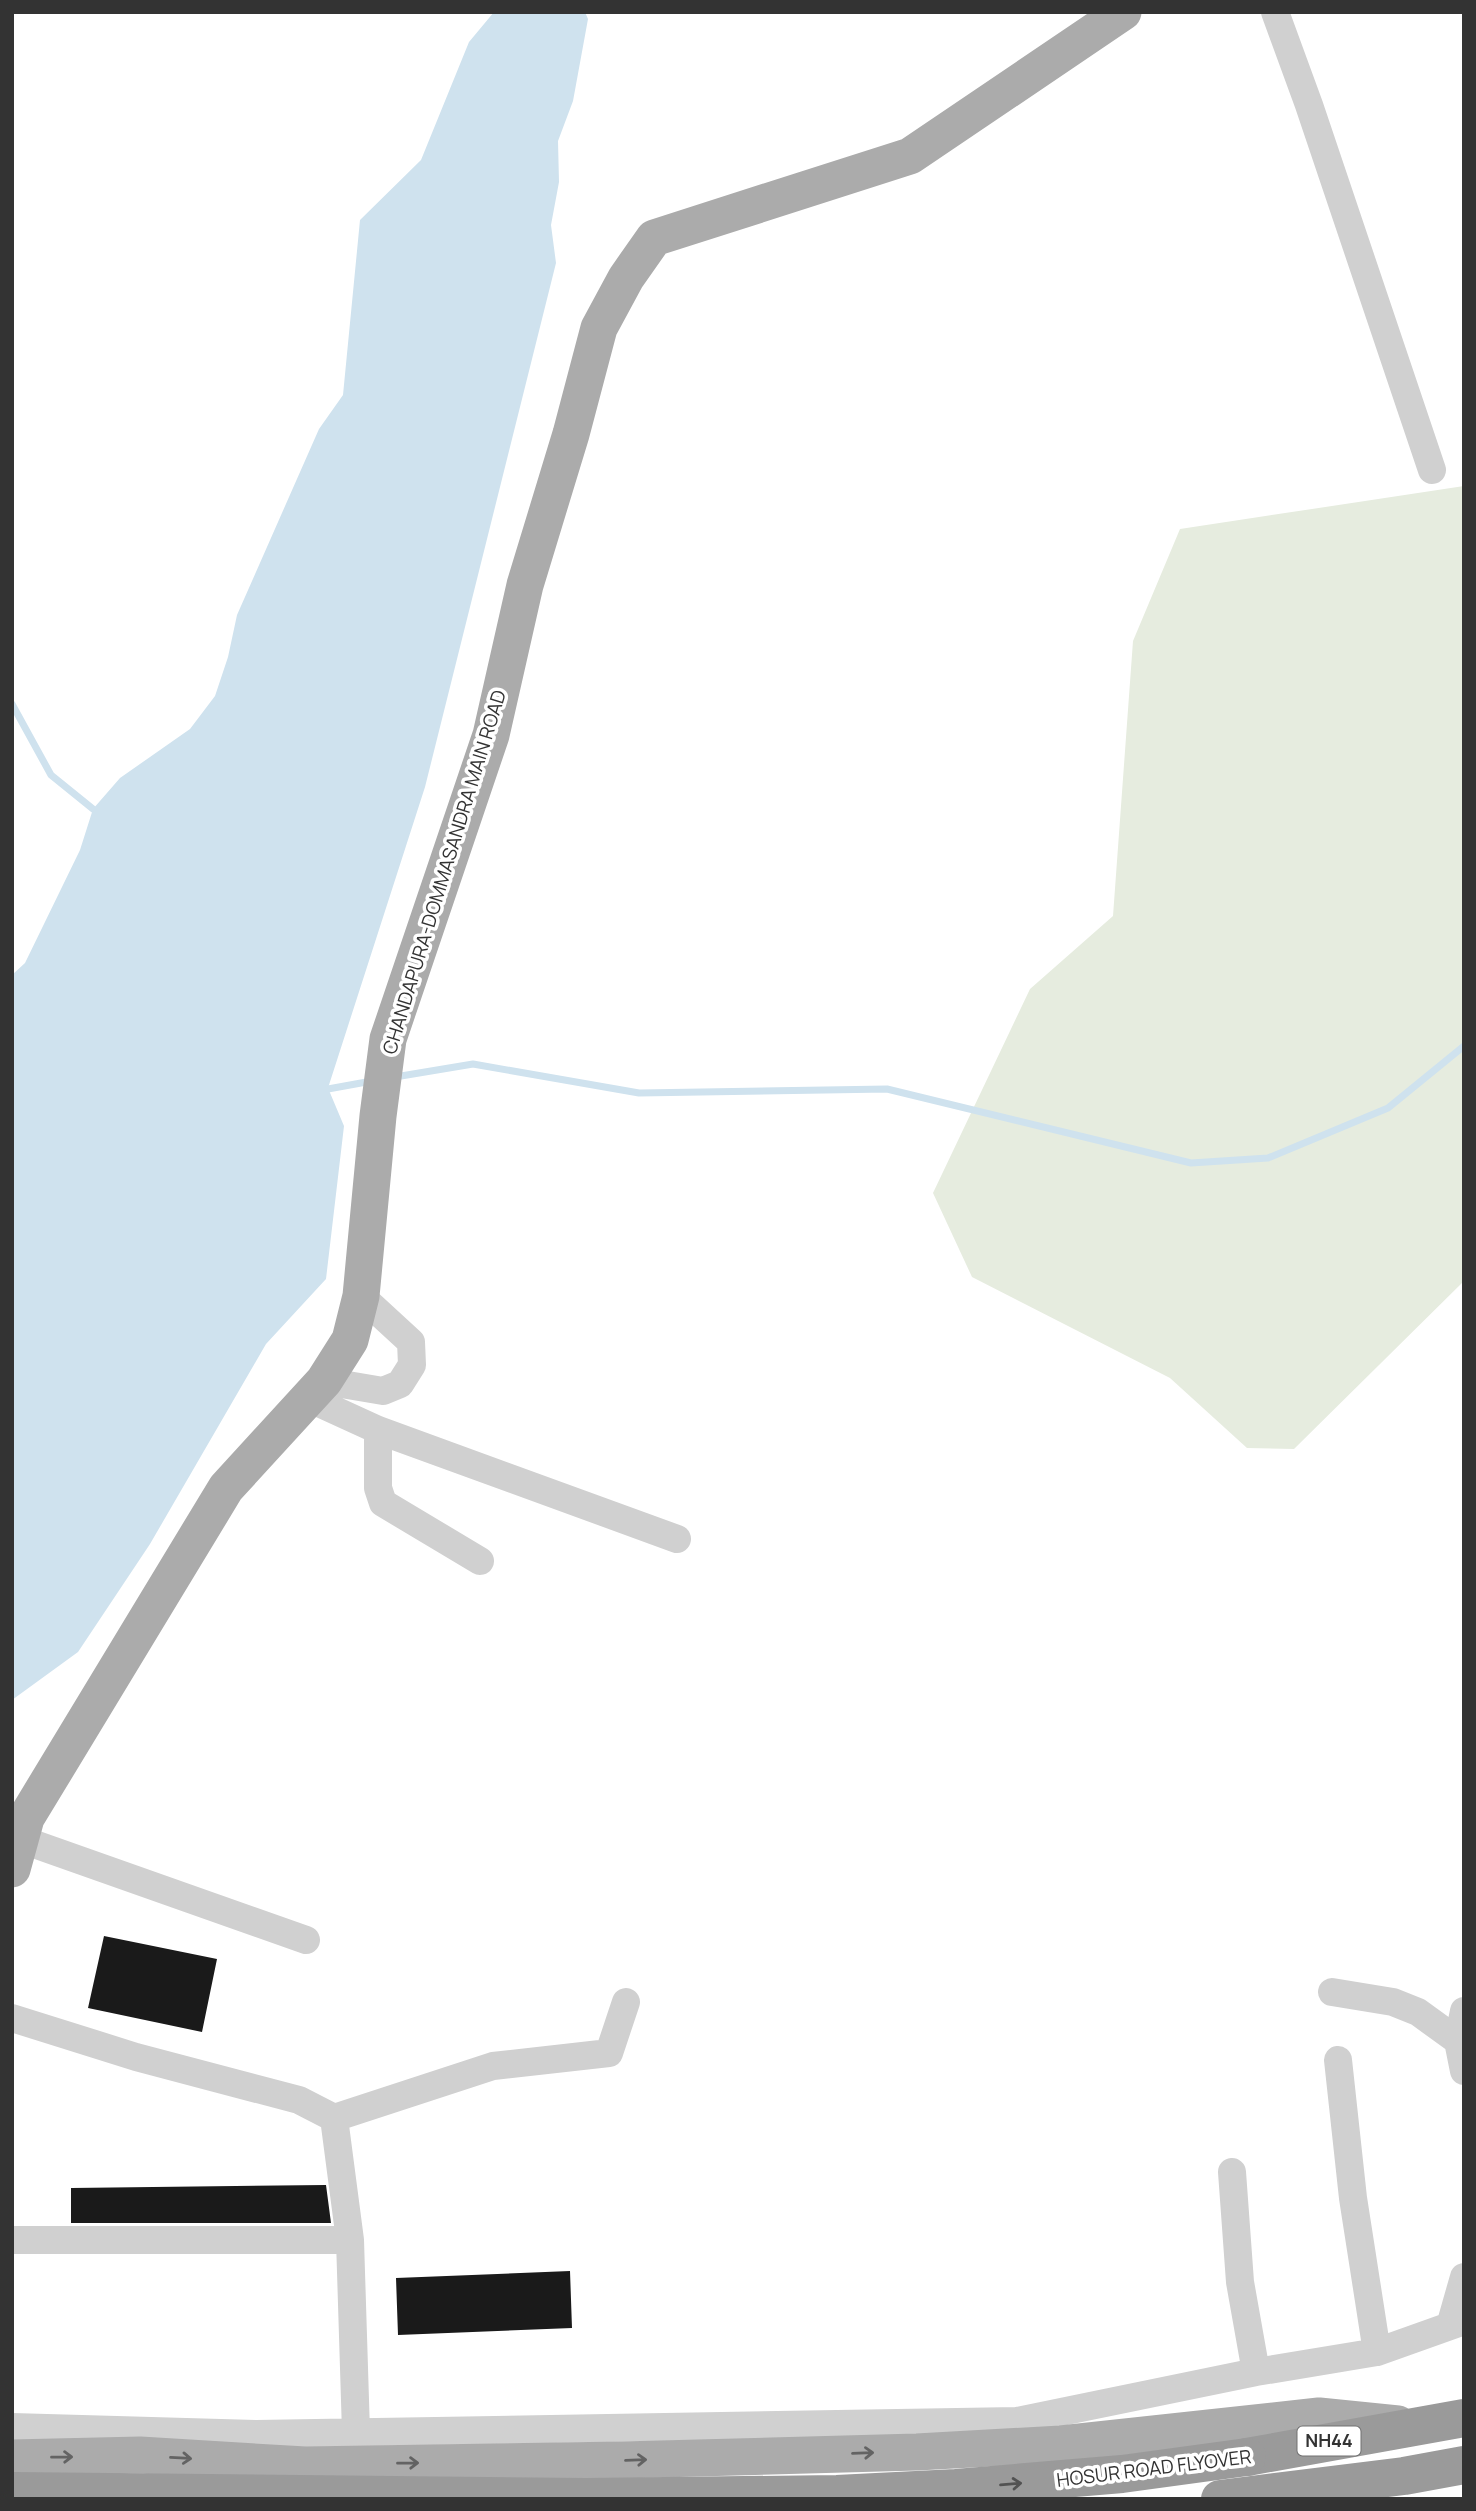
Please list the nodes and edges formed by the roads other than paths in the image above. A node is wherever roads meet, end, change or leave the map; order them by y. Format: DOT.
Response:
graph roads {
  1 [pos="1123,12"];
  2 [pos="1275,12"];
  3 [pos="1432,470"];
  4 [pos="361,1296"];
  5 [pos="316,1390"];
  6 [pos="378,1430"];
  7 [pos="677,1539"];
  8 [pos="480,1560"];
  9 [pos="18,1842"];
  10 [pos="306,1940"];
  11 [pos="1332,1992"];
  12 [pos="626,2002"];
  13 [pos="1464,2011"];
  14 [pos="12,2018"];
  15 [pos="1458,2041"];
  16 [pos="1338,2060"];
  17 [pos="1464,2071"];
  18 [pos="334,2118"];
  19 [pos="1232,2172"];
  20 [pos="12,2240"];
  21 [pos="350,2240"];
  22 [pos="1464,2277"];
  23 [pos="1457,2323"];
  24 [pos="1377,2352"];
  25 [pos="1256,2372"];
  26 [pos="1464,2418"];
  27 [pos="1017,2421"];
  28 [pos="1410,2426"];
  29 [pos="12,2427"];
  30 [pos="356,2432"];
  31 [pos="115,2442"];
  32 [pos="1061,2444"];
  33 [pos="12,2458"];
  34 [pos="1464,2465"];
  35 [pos="1405,2476"];
  36 [pos="318,2482"];
  37 [pos="12,2491"];
  38 [pos="1236,2496"];
  39 [pos="113,2499"];
  40 [pos="1359,2499"];
  1 -- 4 [label="main road, CHANDAPURA-DOMMASANDRA MAIN ROAD"];
  2 -- 3 [label="street"];
  4 -- 5 [label="main road, CHANDAPURA-DOMMASANDRA MAIN ROAD"];
  4 -- 5 [label="street"];
  5 -- 6 [label="street"];
  5 -- 9 [label="main road, CHANDAPURA-DOMMASANDRA MAIN ROAD"];
  6 -- 7 [label="street"];
  6 -- 8 [label="street"];
  9 -- 10 [label="street"];
  11 -- 15 [label="street"];
  12 -- 18 [label="street"];
  13 -- 15 [label="street"];
  14 -- 18 [label="street"];
  15 -- 17 [label="street"];
  16 -- 24 [label="street"];
  18 -- 21 [label="street"];
  19 -- 25 [label="street"];
  20 -- 21 [label="street"];
  21 -- 30 [label="street"];
  22 -- 23 [label="street"];
  23 -- 24 [label="street"];
  24 -- 25 [label="street"];
  25 -- 27 [label="street"];
  26 -- 28 [label="highway, NH44"];
  27 -- 30 [label="street"];
  27 -- 32 [label="street"];
  28 -- 32 [label="main road"];
  37 -- 28 [label="highway, HOSUR ROAD FLYOVER / NH44, one-way, bridge"];
  29 -- 31 [label="street"];
  30 -- 31 [label="street"];
  33 -- 31 [label="main road, one-way"];
  31 -- 36 [label="main road, one-way"];
  31 -- 39 [label="main road"];
  36 -- 32 [label="main road, one-way"];
  34 -- 35 [label="highway, NH44"];
  35 -- 38 [label="highway, HOSUR ROAD FLYOVER / NH44"];
  35 -- 40 [label="main road"];
}
